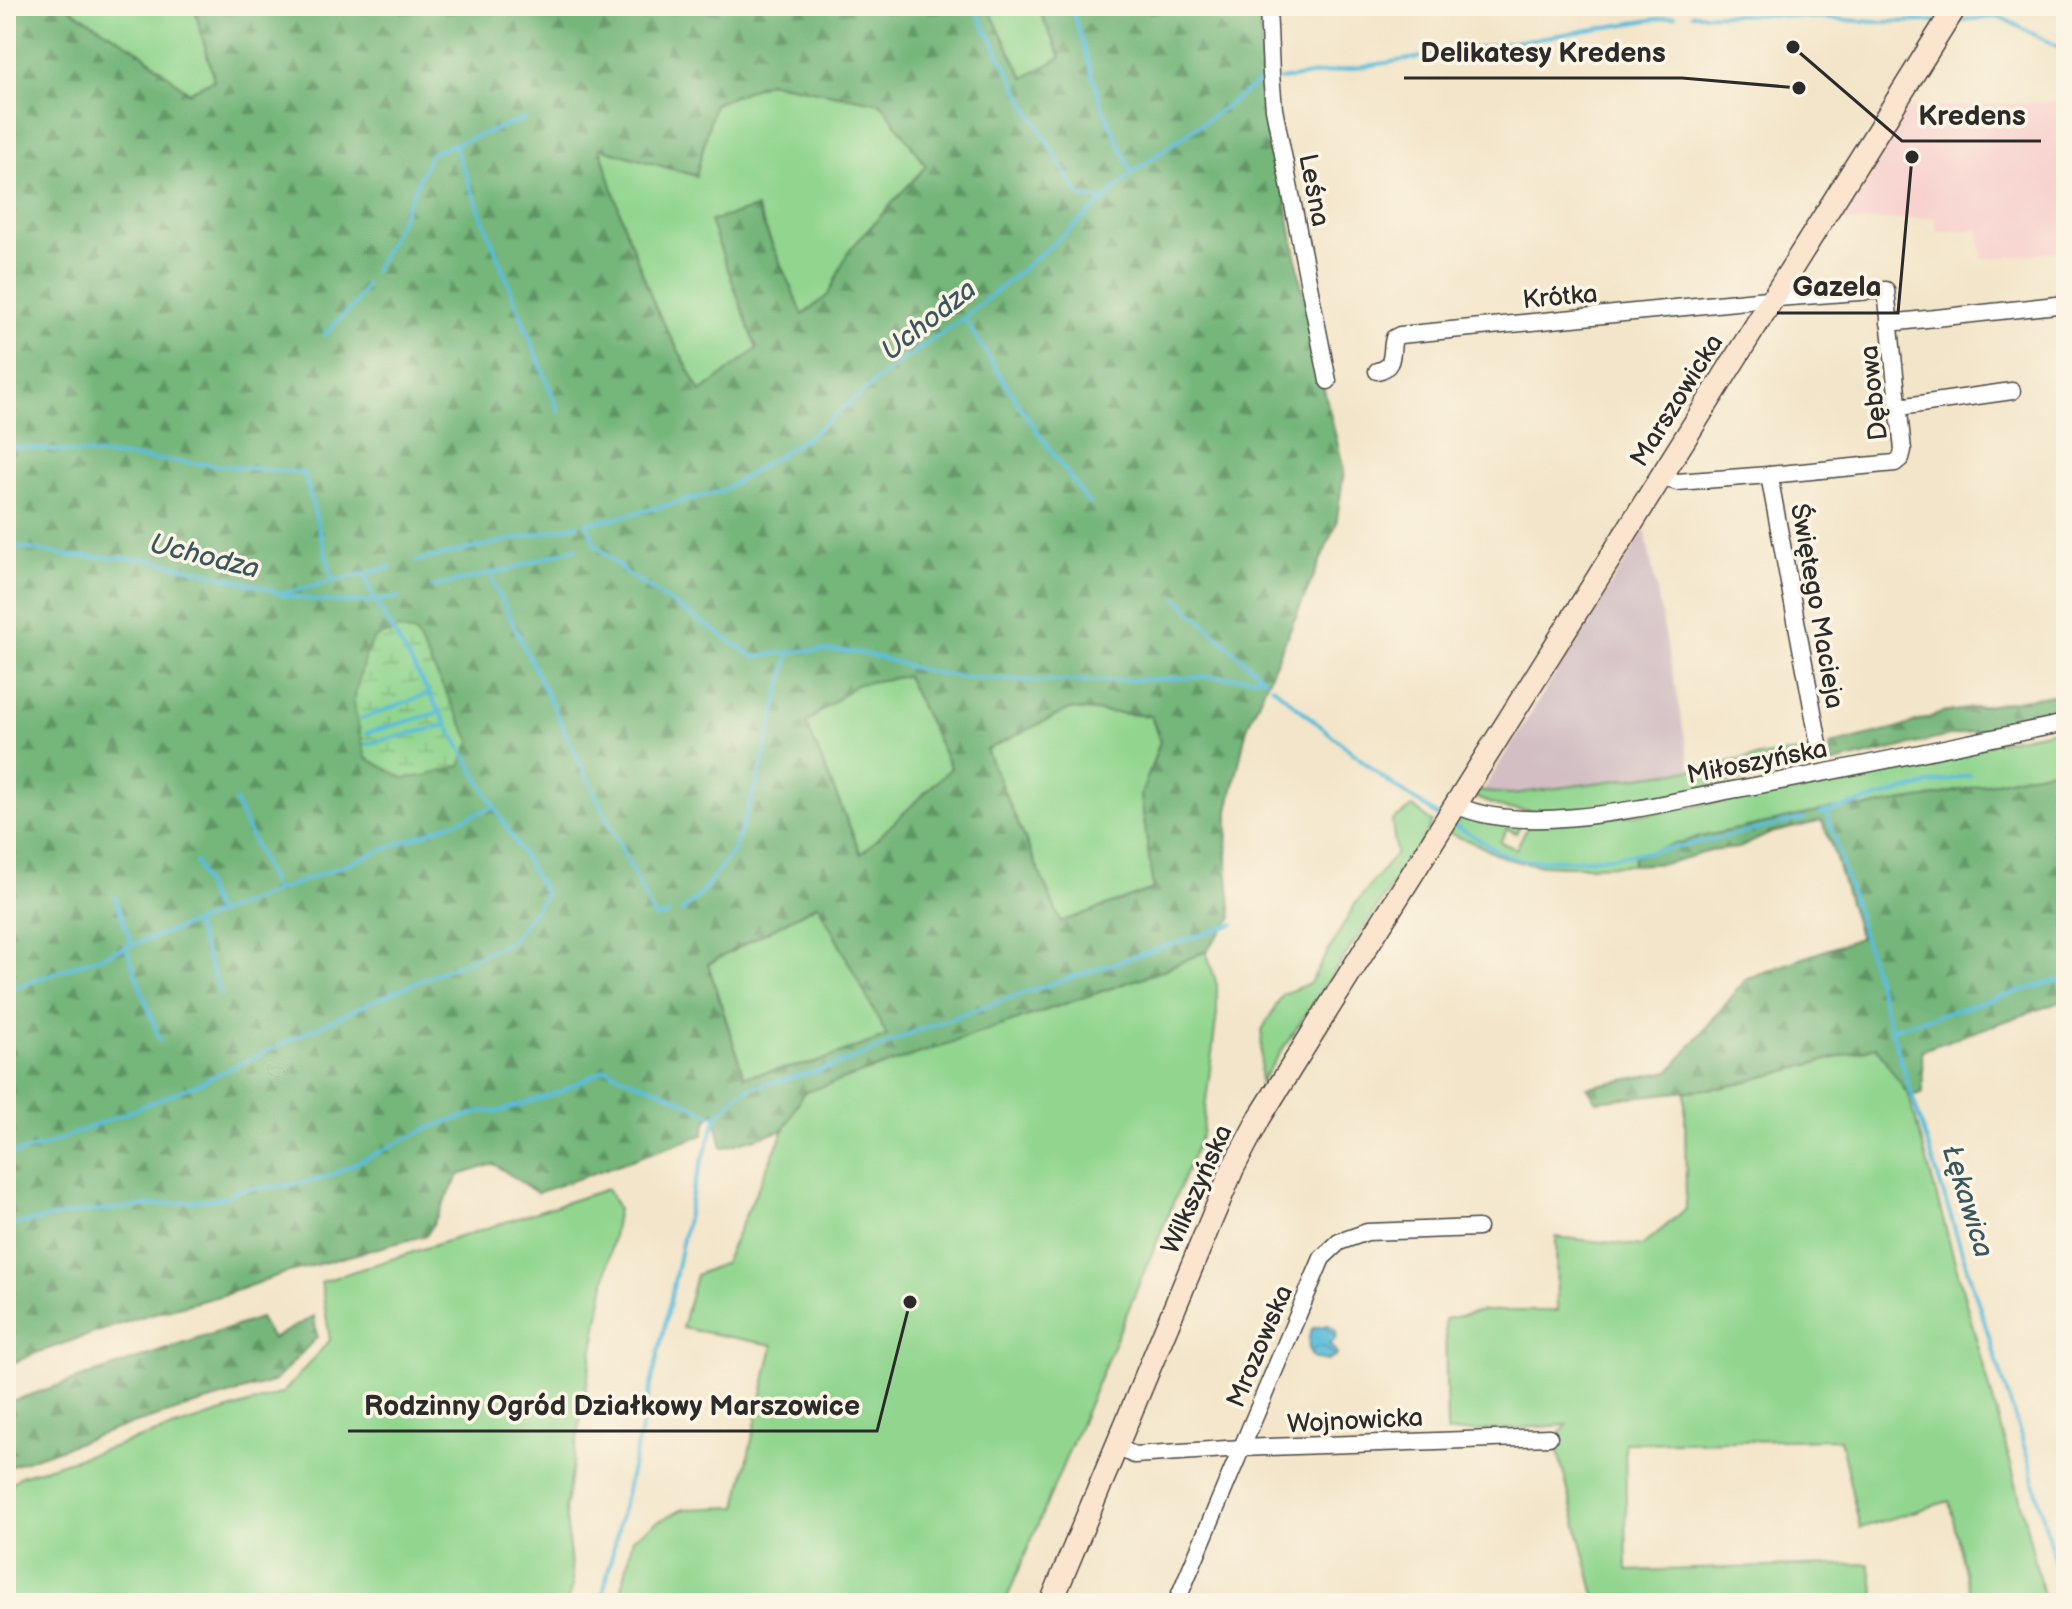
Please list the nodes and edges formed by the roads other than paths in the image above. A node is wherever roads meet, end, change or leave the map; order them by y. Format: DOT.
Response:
graph roads {
  1 [pos="1268,6"];
  2 [pos="1956,6"];
  3 [pos="1772,299"];
  4 [pos="2066,304"];
  5 [pos="1889,323"];
  6 [pos="1377,371"];
  7 [pos="1328,381"];
  8 [pos="2012,391"];
  9 [pos="1899,407"];
  10 [pos="1769,475"];
  11 [pos="1662,477"];
  12 [pos="2066,723"];
  13 [pos="1819,744"];
  14 [pos="1450,814"];
  15 [pos="1478,1228"];
  16 [pos="1549,1437"];
  17 [pos="1117,1447"];
  18 [pos="1242,1448"];
  19 [pos="1051,1603"];
  20 [pos="1176,1603"];
  1 -- 7 [label="street, Leśna"];
  2 -- 3 [label="street, Marszowicka"];
  3 -- 5 [label="street, Dębowa"];
  3 -- 6 [label="street, Krótka"];
  3 -- 11 [label="street, Marszowicka"];
  4 -- 5 [label="street"];
  5 -- 9 [label="street, Dębowa"];
  8 -- 9 [label="street"];
  9 -- 10 [label="street, Dębowa"];
  10 -- 11 [label="street, Dębowa"];
  10 -- 13 [label="street, Świętego Macieja"];
  11 -- 14 [label="street, Marszowicka"];
  12 -- 14 [label="street, Miłoszyńska"];
  14 -- 17 [label="street, Wilkszyńska"];
  15 -- 18 [label="street, Mrozowska"];
  16 -- 18 [label="street, Wojnowicka"];
  17 -- 18 [label="street, Wojnowicka"];
  17 -- 19 [label="street, Wilkszyńska"];
  18 -- 20 [label="street, Mrozowska"];
}
